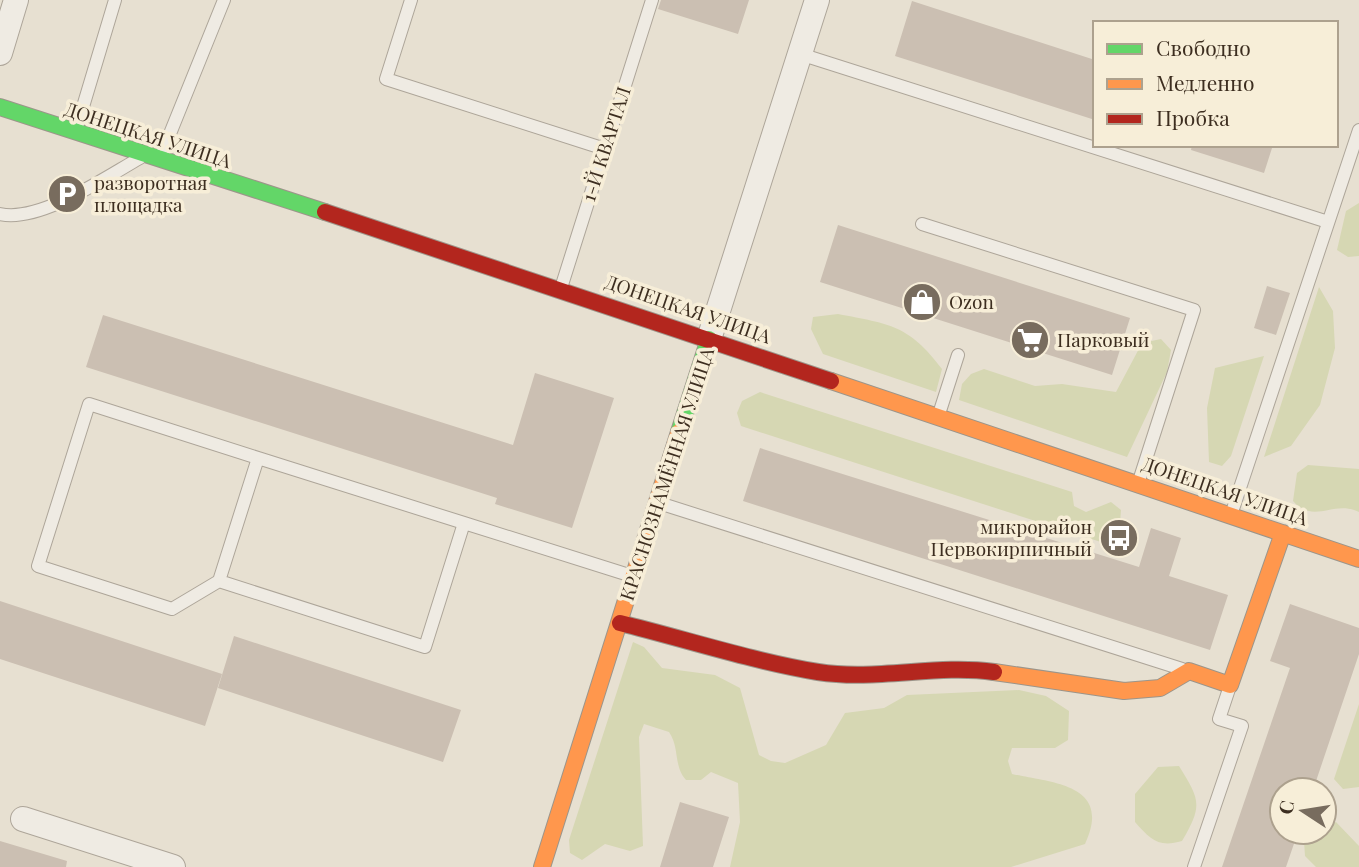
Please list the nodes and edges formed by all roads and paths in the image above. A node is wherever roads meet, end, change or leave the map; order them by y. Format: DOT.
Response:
graph roads {
  1 [pos="16,0"];
  2 [pos="115,0"];
  3 [pos="224,0"];
  4 [pos="411,0"];
  5 [pos="652,0"];
  6 [pos="817,0"];
  7 [pos="0,53"];
  8 [pos="800,54"];
  9 [pos="0,107"];
  10 [pos="1359,130"];
  11 [pos="75,134"];
  12 [pos="605,149"];
  13 [pos="151,158"];
  14 [pos="0,214"];
  15 [pos="1328,222"];
  16 [pos="922,224"];
  17 [pos="561,289"];
  18 [pos="709,339"];
  19 [pos="958,355"];
  20 [pos="938,416"];
  21 [pos="258,458"];
  22 [pos="1138,484"];
  23 [pos="658,503"];
  24 [pos="1231,516"];
  25 [pos="464,523"];
  26 [pos="1283,533"];
  27 [pos="1359,559"];
  28 [pos="634,577"];
  29 [pos="219,581"];
  30 [pos="620,623"];
  31 [pos="1189,671"];
  32 [pos="1230,685"];
  33 [pos="23,819"];
  34 [pos="173,867"];
  35 [pos="542,867"];
  36 [pos="1194,867"];
  1 -- 7 [label="street"];
  2 -- 11 [label="lane"];
  3 -- 13 [label="lane"];
  4 -- 12 [label="lane"];
  5 -- 12 [label="lane, 1-Й КВАРТАЛ"];
  6 -- 8 [label="street, КРАСНОЗНАМЁННАЯ УЛИЦА"];
  8 -- 15 [label="lane"];
  8 -- 18 [label="street, КРАСНОЗНАМЁННАЯ УЛИЦА"];
  9 -- 11 [label="main road, ДОНЕЦКАЯ УЛИЦА"];
  10 -- 15 [label="lane"];
  11 -- 13 [label="main road, ДОНЕЦКАЯ УЛИЦА"];
  12 -- 17 [label="lane, 1-Й КВАРТАЛ"];
  13 -- 14 [label="lane"];
  13 -- 17 [label="main road, ДОНЕЦКАЯ УЛИЦА"];
  15 -- 24 [label="lane"];
  16 -- 22 [label="lane"];
  17 -- 18 [label="main road, ДОНЕЦКАЯ УЛИЦА"];
  18 -- 20 [label="main road, ДОНЕЦКАЯ УЛИЦА"];
  18 -- 23 [label="main road, КРАСНОЗНАМЁННАЯ УЛИЦА"];
  19 -- 20 [label="lane"];
  20 -- 22 [label="main road, ДОНЕЦКАЯ УЛИЦА"];
  21 -- 25 [label="lane"];
  21 -- 29 [label="lane"];
  21 -- 29 [label="lane"];
  22 -- 24 [label="main road, ДОНЕЦКАЯ УЛИЦА"];
  23 -- 28 [label="main road, КРАСНОЗНАМЁННАЯ УЛИЦА"];
  23 -- 31 [label="lane"];
  24 -- 26 [label="main road, ДОНЕЦКАЯ УЛИЦА"];
  25 -- 28 [label="lane"];
  25 -- 29 [label="lane"];
  26 -- 27 [label="main road, ДОНЕЦКАЯ УЛИЦА"];
  26 -- 32 [label="main road"];
  28 -- 30 [label="main road, КРАСНОЗНАМЁННАЯ УЛИЦА"];
  30 -- 31 [label="main road"];
  30 -- 35 [label="main road, КРАСНОЗНАМЁННАЯ УЛИЦА"];
  31 -- 32 [label="main road"];
  32 -- 36 [label="lane"];
  33 -- 34 [label="street"];
}
